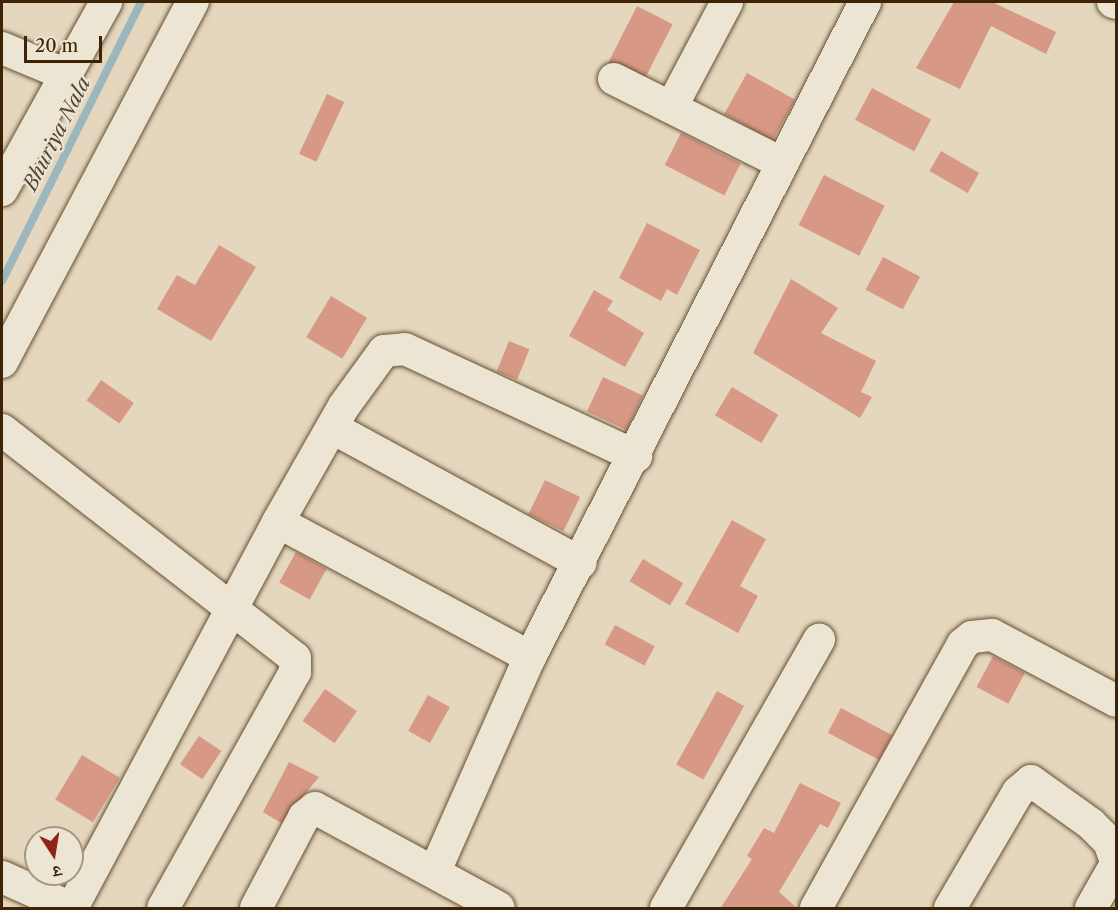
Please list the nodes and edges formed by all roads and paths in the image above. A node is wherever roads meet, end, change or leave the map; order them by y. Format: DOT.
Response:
graph roads {
  1 [pos="106,2"];
  2 [pos="193,2"];
  3 [pos="727,2"];
  4 [pos="865,2"];
  5 [pos="2,48"];
  6 [pos="67,75"];
  7 [pos="614,79"];
  8 [pos="672,106"];
  9 [pos="10,154"];
  10 [pos="780,162"];
  11 [pos="2,190"];
  12 [pos="2,362"];
  13 [pos="333,428"];
  14 [pos="2,430"];
  15 [pos="636,456"];
  16 [pos="278,522"];
  17 [pos="581,563"];
  18 [pos="233,607"];
  19 [pos="819,640"];
  20 [pos="530,657"];
  21 [pos="1116,701"];
  22 [pos="1116,863"];
  23 [pos="435,871"];
  24 [pos="2,877"];
  25 [pos="72,909"];
  26 [pos="163,909"];
  27 [pos="256,909"];
  28 [pos="499,909"];
  29 [pos="666,909"];
  30 [pos="816,909"];
  31 [pos="950,909"];
  32 [pos="1091,909"];
  1 -- 6 [label="street"];
  2 -- 12 [label="street"];
  3 -- 8 [label="street"];
  4 -- 10 [label="street"];
  5 -- 6 [label="street"];
  6 -- 9 [label="street"];
  7 -- 8 [label="street"];
  8 -- 10 [label="street"];
  9 -- 11 [label="street"];
  10 -- 15 [label="street"];
  13 -- 15 [label="street"];
  13 -- 16 [label="street"];
  13 -- 17 [label="street"];
  14 -- 18 [label="street"];
  15 -- 17 [label="street"];
  16 -- 18 [label="street"];
  16 -- 20 [label="street"];
  17 -- 20 [label="street"];
  18 -- 25 [label="street"];
  18 -- 26 [label="street"];
  19 -- 29 [label="street"];
  20 -- 23 [label="street"];
  21 -- 30 [label="street"];
  22 -- 31 [label="street"];
  22 -- 32 [label="street"];
  23 -- 27 [label="street"];
  23 -- 28 [label="street"];
  24 -- 25 [label="street"];
}
